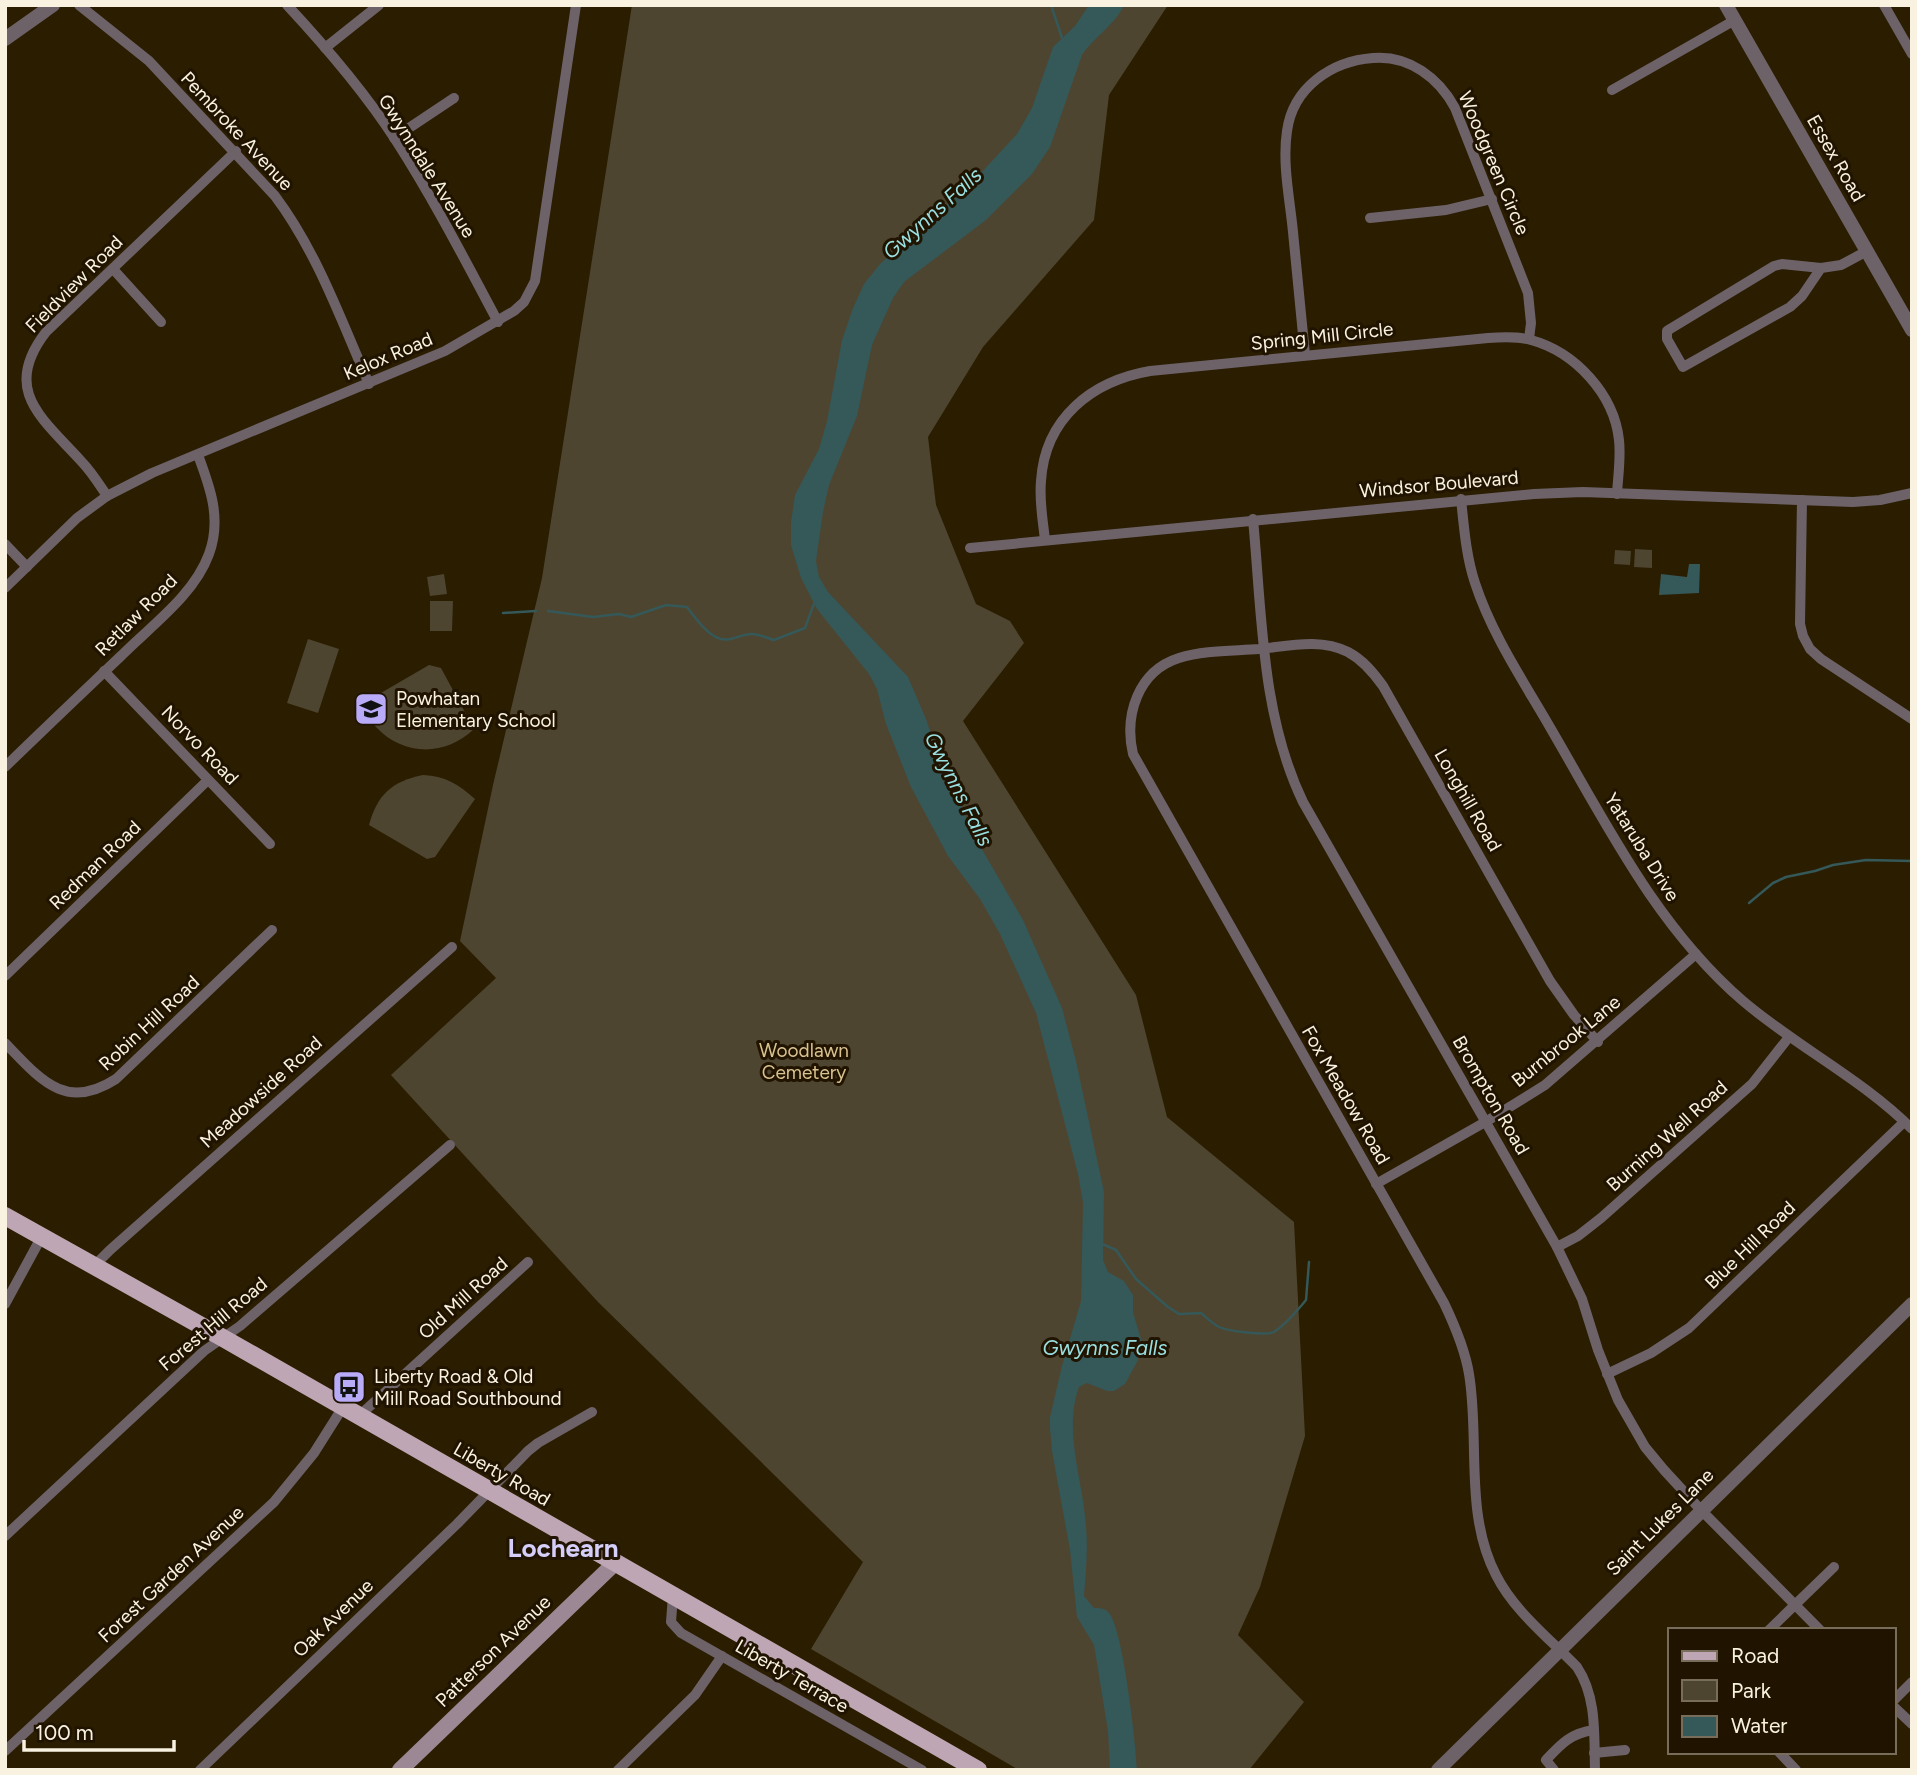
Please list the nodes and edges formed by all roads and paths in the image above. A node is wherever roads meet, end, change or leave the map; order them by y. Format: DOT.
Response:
graph roads {
  1 [pos="54,5"];
  2 [pos="79,5"];
  3 [pos="287,5"];
  4 [pos="379,5"];
  5 [pos="576,5"];
  6 [pos="1727,5"];
  7 [pos="1884,5"];
  8 [pos="1735,20"];
  9 [pos="5,39"];
  10 [pos="325,48"];
  11 [pos="1912,54"];
  12 [pos="1612,90"];
  13 [pos="454,98"];
  14 [pos="394,138"];
  15 [pos="236,151"];
  16 [pos="1492,199"];
  17 [pos="1370,218"];
  18 [pos="1867,251"];
  19 [pos="1821,268"];
  20 [pos="113,269"];
  21 [pos="498,321"];
  22 [pos="162,322"];
  23 [pos="1912,330"];
  24 [pos="1529,339"];
  25 [pos="1305,355"];
  26 [pos="369,384"];
  27 [pos="198,454"];
  28 [pos="1912,493"];
  29 [pos="1617,494"];
  30 [pos="107,496"];
  31 [pos="1461,499"];
  32 [pos="1802,500"];
  33 [pos="1252,519"];
  34 [pos="1045,540"];
  35 [pos="5,544"];
  36 [pos="970,548"];
  37 [pos="27,567"];
  38 [pos="5,588"];
  39 [pos="1265,648"];
  40 [pos="104,671"];
  41 [pos="1912,719"];
  42 [pos="5,766"];
  43 [pos="208,780"];
  44 [pos="270,844"];
  45 [pos="272,930"];
  46 [pos="452,947"];
  47 [pos="1696,954"];
  48 [pos="5,976"];
  49 [pos="1789,1037"];
  50 [pos="1598,1042"];
  51 [pos="5,1043"];
  52 [pos="1487,1121"];
  53 [pos="1908,1126"];
  54 [pos="450,1145"];
  55 [pos="1376,1184"];
  56 [pos="5,1216"];
  57 [pos="41,1236"];
  58 [pos="1557,1247"];
  59 [pos="528,1262"];
  60 [pos="95,1265"];
  61 [pos="5,1304"];
  62 [pos="1912,1304"];
  63 [pos="223,1338"];
  64 [pos="1607,1374"];
  65 [pos="343,1407"];
  66 [pos="592,1412"];
  67 [pos="359,1416"];
  68 [pos="489,1491"];
  69 [pos="1700,1509"];
  70 [pos="5,1536"];
  71 [pos="616,1562"];
  72 [pos="1834,1567"];
  73 [pos="673,1595"];
  74 [pos="1795,1605"];
  75 [pos="1771,1628"];
  76 [pos="1818,1628"];
  77 [pos="1560,1649"];
  78 [pos="722,1656"];
  79 [pos="1912,1682"];
  80 [pos="1896,1698"];
  81 [pos="1896,1709"];
  82 [pos="1912,1724"];
  83 [pos="1594,1730"];
  84 [pos="1625,1750"];
  85 [pos="5,1751"];
  86 [pos="1594,1753"];
  87 [pos="1781,1754"];
  88 [pos="201,1770"];
  89 [pos="400,1770"];
  90 [pos="618,1770"];
  91 [pos="922,1770"];
  92 [pos="978,1770"];
  93 [pos="1438,1770"];
  94 [pos="1554,1770"];
  95 [pos="1595,1770"];
  96 [pos="1796,1770"];
  1 -- 9 [label="street"];
  2 -- 15 [label="street, Pembroke Avenue"];
  3 -- 10 [label="street, Gwynndale Avenue"];
  4 -- 10 [label="street"];
  5 -- 21 [label="street, Kelox Road"];
  6 -- 8 [label="street, Essex Road"];
  7 -- 11 [label="street"];
  8 -- 12 [label="street"];
  8 -- 18 [label="street, Essex Road"];
  10 -- 14 [label="street, Gwynndale Avenue"];
  13 -- 14 [label="street"];
  14 -- 21 [label="street, Gwynndale Avenue"];
  15 -- 20 [label="street, Fieldview Road"];
  15 -- 26 [label="street, Pembroke Avenue"];
  16 -- 17 [label="street"];
  16 -- 24 [label="street, Woodgreen Circle"];
  16 -- 25 [label="street, Woodgreen Circle"];
  18 -- 19 [label="street"];
  18 -- 23 [label="street, Essex Road"];
  19 -- 19 [label="street"];
  20 -- 22 [label="street"];
  20 -- 30 [label="street, Fieldview Road"];
  21 -- 26 [label="street, Kelox Road"];
  24 -- 25 [label="street, Spring Mill Circle"];
  24 -- 29 [label="street, Spring Mill Circle"];
  25 -- 34 [label="street, Spring Mill Circle"];
  26 -- 27 [label="street, Kelox Road"];
  27 -- 30 [label="street, Kelox Road"];
  27 -- 40 [label="street, Retlaw Road"];
  28 -- 32 [label="street, Windsor Boulevard"];
  29 -- 31 [label="street, Windsor Boulevard"];
  29 -- 32 [label="street, Windsor Boulevard"];
  30 -- 37 [label="street, Kelox Road"];
  31 -- 33 [label="street, Windsor Boulevard"];
  31 -- 47 [label="street, Yataruba Drive"];
  32 -- 41 [label="street"];
  33 -- 34 [label="street, Windsor Boulevard"];
  33 -- 39 [label="street, Brompton Road"];
  34 -- 36 [label="street, Windsor Boulevard"];
  35 -- 37 [label="street"];
  37 -- 38 [label="street, Kelox Road"];
  39 -- 50 [label="street, Longhill Road"];
  39 -- 52 [label="street, Brompton Road"];
  39 -- 55 [label="street, Fox Meadow Road"];
  40 -- 42 [label="street, Retlaw Road"];
  40 -- 43 [label="street, Norvo Road"];
  43 -- 44 [label="street, Norvo Road"];
  43 -- 48 [label="street, Redman Road"];
  45 -- 51 [label="street, Robin Hill Road"];
  46 -- 60 [label="street, Meadowside Road"];
  47 -- 49 [label="street, Yataruba Drive"];
  47 -- 50 [label="street, Burnbrook Lane"];
  49 -- 53 [label="street, Yataruba Drive"];
  49 -- 58 [label="street, Burning Well Road"];
  50 -- 52 [label="street, Burnbrook Lane"];
  52 -- 55 [label="street, Burnbrook Lane"];
  52 -- 58 [label="street, Brompton Road"];
  53 -- 64 [label="street, Blue Hill Road"];
  54 -- 63 [label="street, Forest Hill Road"];
  55 -- 77 [label="street, Fox Meadow Road"];
  56 -- 57 [label="main road, Liberty Road"];
  57 -- 60 [label="main road, Liberty Road"];
  57 -- 61 [label="street"];
  58 -- 64 [label="street, Brompton Road"];
  59 -- 67 [label="street, Old Mill Road"];
  60 -- 63 [label="main road, Liberty Road"];
  62 -- 69 [label="street, Saint Lukes Lane"];
  63 -- 65 [label="main road, Liberty Road"];
  63 -- 70 [label="street, Forest Hill Road"];
  64 -- 69 [label="street, Brompton Road"];
  65 -- 67 [label="main road, Liberty Road"];
  65 -- 85 [label="street, Forest Garden Avenue"];
  66 -- 68 [label="street, Oak Avenue"];
  67 -- 68 [label="main road, Liberty Road"];
  68 -- 71 [label="main road, Liberty Road"];
  68 -- 88 [label="street, Oak Avenue"];
  69 -- 74 [label="street, Brompton Road"];
  69 -- 77 [label="street, Saint Lukes Lane"];
  71 -- 73 [label="main road, Liberty Road"];
  71 -- 89 [label="main road, Patterson Avenue"];
  72 -- 74 [label="street"];
  73 -- 78 [label="street, Liberty Terrace"];
  73 -- 92 [label="main road, Liberty Road"];
  74 -- 75 [label="street"];
  74 -- 76 [label="street, Brompton Road"];
  77 -- 83 [label="street, Fox Meadow Road"];
  77 -- 93 [label="street, Saint Lukes Lane"];
  78 -- 90 [label="street"];
  78 -- 91 [label="street, Liberty Terrace"];
  79 -- 80 [label="street"];
  81 -- 82 [label="street"];
  83 -- 86 [label="street, Fox Meadow Road"];
  83 -- 94 [label="street"];
  84 -- 86 [label="street"];
  86 -- 95 [label="street, Fox Meadow Road"];
  87 -- 96 [label="street"];
}
